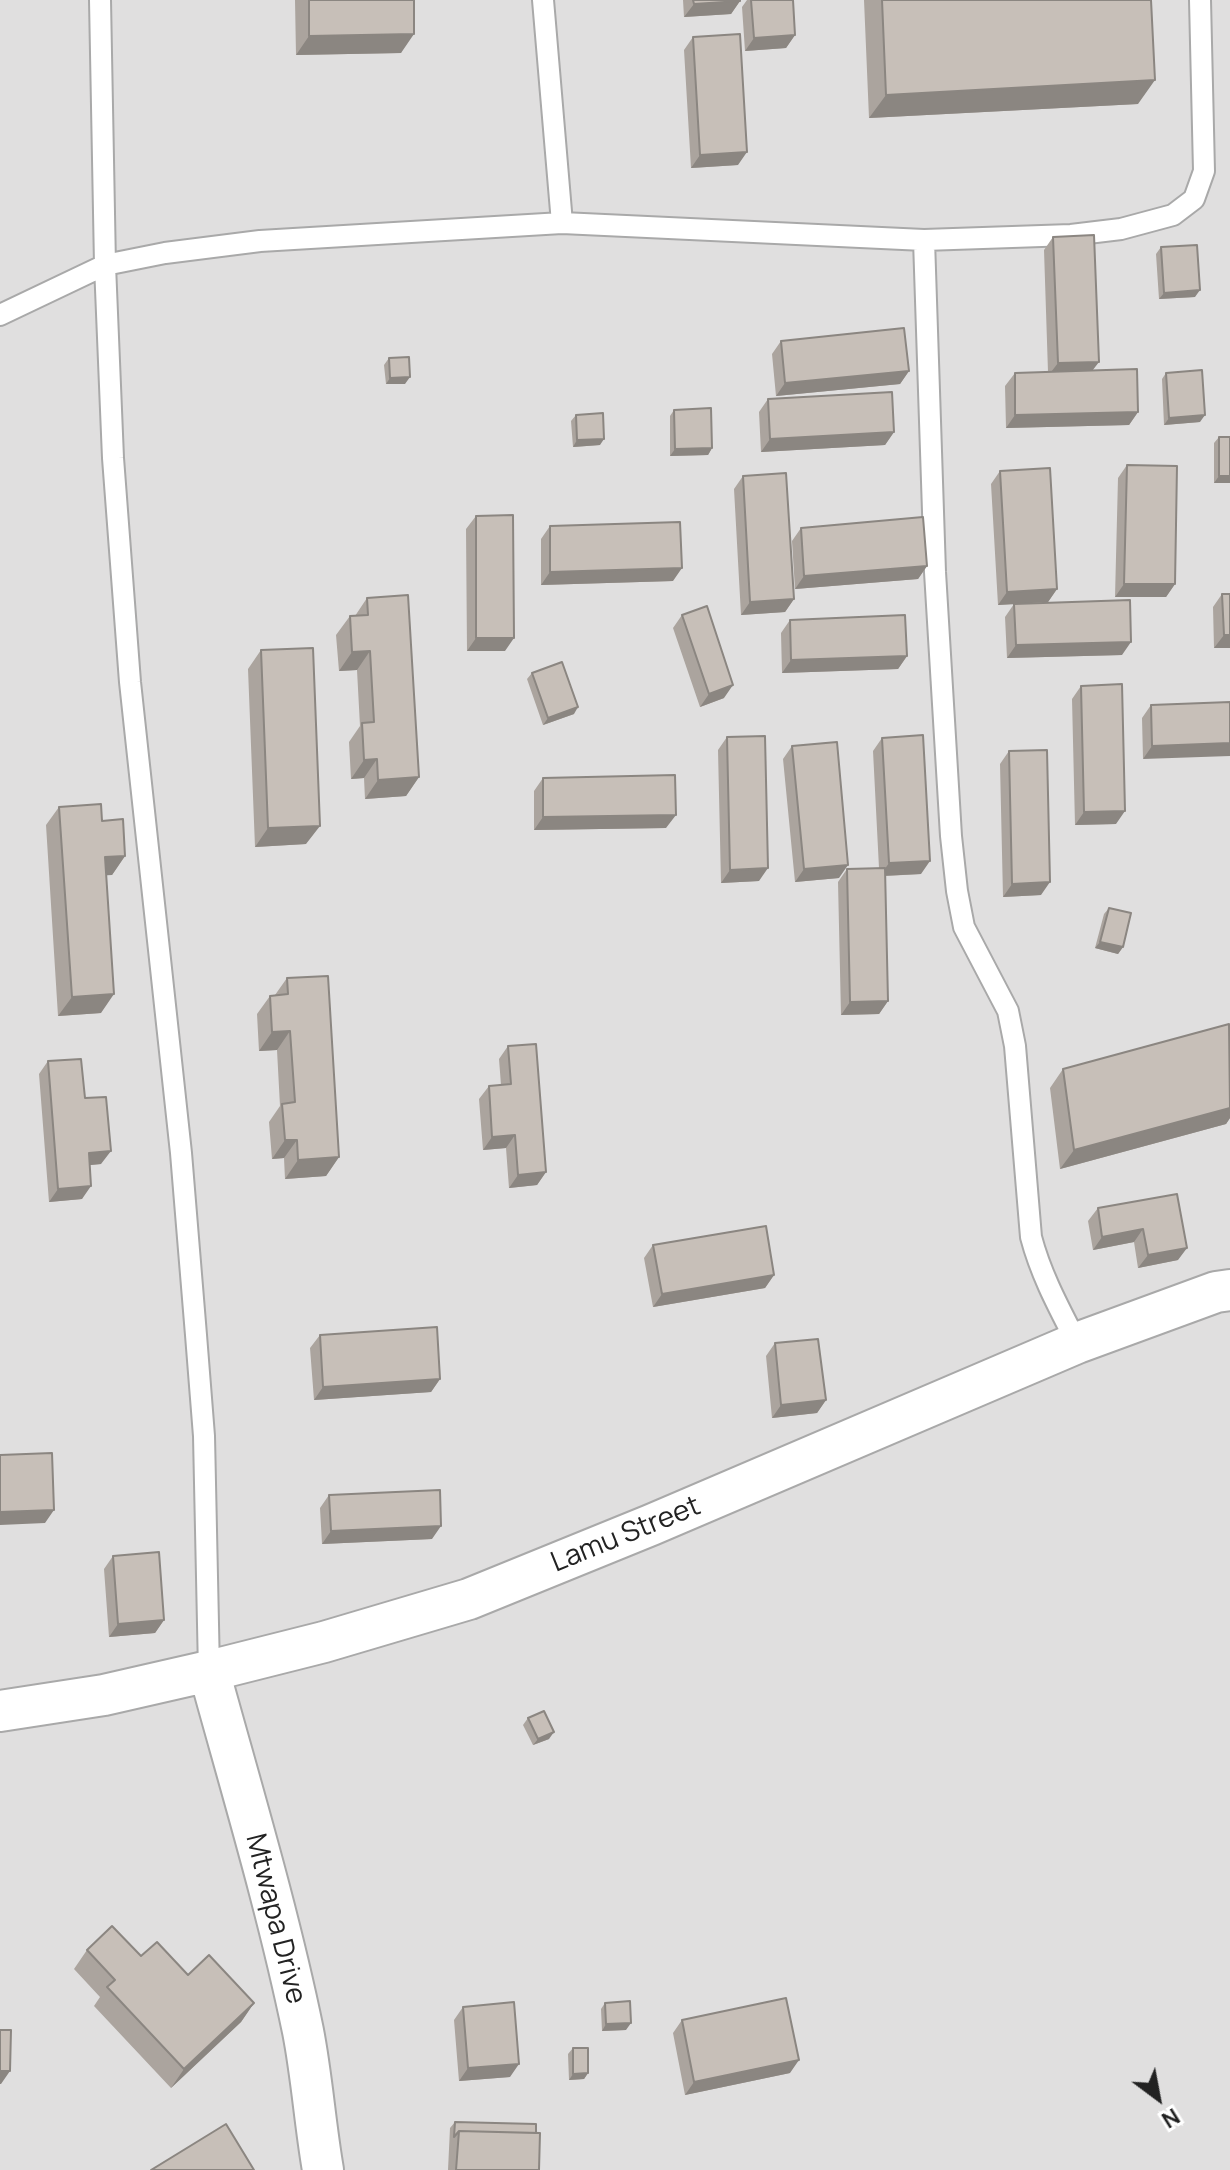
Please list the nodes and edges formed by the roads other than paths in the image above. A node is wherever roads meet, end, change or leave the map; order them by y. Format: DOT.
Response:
graph roads {
  1 [pos="100,0"];
  2 [pos="543,0"];
  3 [pos="1200,0"];
  4 [pos="562,223"];
  5 [pos="924,240"];
  6 [pos="105,265"];
  7 [pos="0,315"];
  8 [pos="1230,1290"];
  9 [pos="1077,1343"];
  10 [pos="209,1671"];
  11 [pos="0,1711"];
  12 [pos="323,2170"];
  1 -- 6 [label="lane"];
  2 -- 4 [label="lane"];
  3 -- 5 [label="lane"];
  4 -- 5 [label="lane"];
  4 -- 6 [label="lane"];
  5 -- 9 [label="lane"];
  6 -- 7 [label="lane"];
  6 -- 10 [label="lane"];
  8 -- 9 [label="street, Lamu Street"];
  9 -- 10 [label="street, Lamu Street"];
  10 -- 11 [label="street, Lamu Street"];
  10 -- 12 [label="street, Mtwapa Drive"];
}
